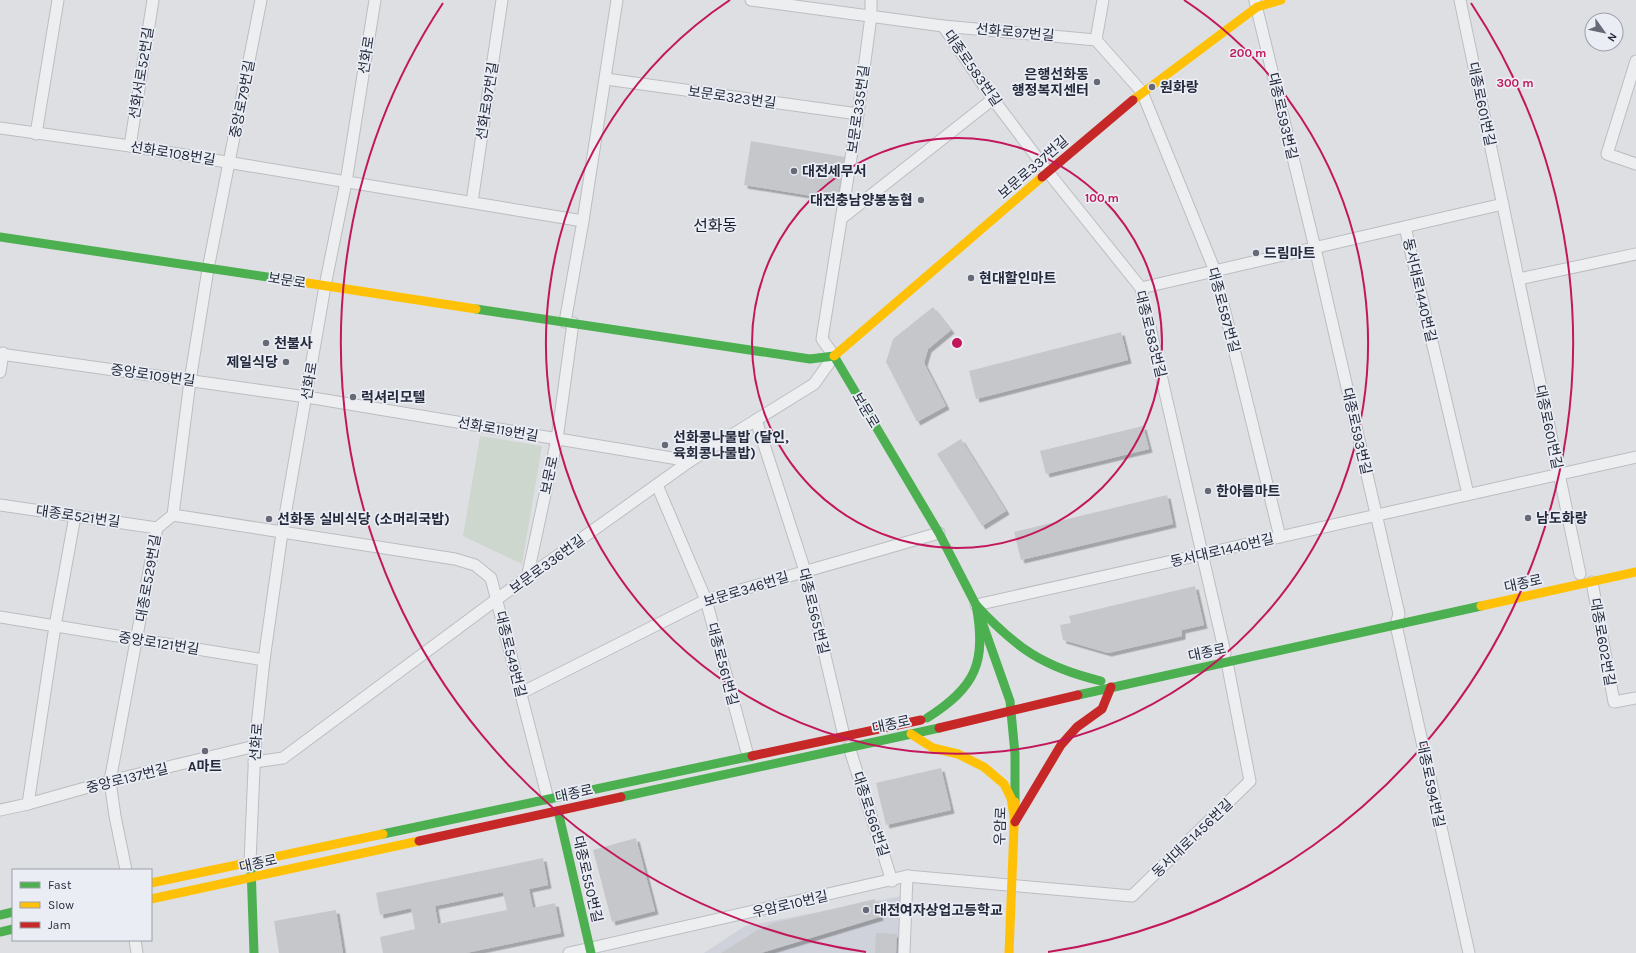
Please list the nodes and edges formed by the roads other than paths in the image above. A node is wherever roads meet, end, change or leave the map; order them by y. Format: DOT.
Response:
graph roads {
  1 [pos="58,0"];
  2 [pos="153,0"];
  3 [pos="261,0"];
  4 [pos="374,0"];
  5 [pos="502,0"];
  6 [pos="617,0"];
  7 [pos="751,0"];
  8 [pos="871,0"];
  9 [pos="1103,0"];
  10 [pos="1281,0"];
  11 [pos="1460,0"];
  12 [pos="1256,4"];
  13 [pos="871,16"];
  14 [pos="943,26"];
  15 [pos="1096,40"];
  16 [pos="1636,61"];
  17 [pos="606,79"];
  18 [pos="1142,92"];
  19 [pos="993,99"];
  20 [pos="858,114"];
  21 [pos="0,128"];
  22 [pos="36,134"];
  23 [pos="130,146"];
  24 [pos="229,163"];
  25 [pos="1636,164"];
  26 [pos="1048,172"];
  27 [pos="346,182"];
  28 [pos="472,202"];
  29 [pos="1503,204"];
  30 [pos="842,218"];
  31 [pos="583,221"];
  32 [pos="1405,227"];
  33 [pos="0,237"];
  34 [pos="1315,248"];
  35 [pos="1636,254"];
  36 [pos="208,268"];
  37 [pos="1215,271"];
  38 [pos="1519,279"];
  39 [pos="325,286"];
  40 [pos="1141,288"];
  41 [pos="569,323"];
  42 [pos="2,354"];
  43 [pos="834,356"];
  44 [pos="0,372"];
  45 [pos="190,381"];
  46 [pos="307,397"];
  47 [pos="756,420"];
  48 [pos="556,439"];
  49 [pos="1636,457"];
  50 [pos="690,462"];
  51 [pos="1559,474"];
  52 [pos="657,485"];
  53 [pos="1468,494"];
  54 [pos="0,505"];
  55 [pos="173,515"];
  56 [pos="1376,515"];
  57 [pos="75,516"];
  58 [pos="156,528"];
  59 [pos="282,532"];
  60 [pos="939,533"];
  61 [pos="1280,537"];
  62 [pos="1202,554"];
  63 [pos="805,571"];
  64 [pos="1636,572"];
  65 [pos="1583,576"];
  66 [pos="527,578"];
  67 [pos="1512,589"];
  68 [pos="497,599"];
  69 [pos="706,600"];
  70 [pos="976,605"];
  71 [pos="0,618"];
  72 [pos="1397,620"];
  73 [pos="55,626"];
  74 [pos="137,639"];
  75 [pos="1226,658"];
  76 [pos="264,660"];
  77 [pos="1101,680"];
  78 [pos="1110,688"];
  79 [pos="521,692"];
  80 [pos="1041,694"];
  81 [pos="1636,698"];
  82 [pos="1010,701"];
  83 [pos="1011,712"];
  84 [pos="950,714"];
  85 [pos="927,718"];
  86 [pos="912,734"];
  87 [pos="844,736"];
  88 [pos="255,746"];
  89 [pos="849,747"];
  90 [pos="748,756"];
  91 [pos="254,762"];
  92 [pos="110,781"];
  93 [pos="548,799"];
  94 [pos="28,804"];
  95 [pos="0,810"];
  96 [pos="558,811"];
  97 [pos="1015,822"];
  98 [pos="250,862"];
  99 [pos="126,869"];
  100 [pos="907,876"];
  101 [pos="252,878"];
  102 [pos="892,881"];
  103 [pos="152,883"];
  104 [pos="1012,885"];
  105 [pos="152,900"];
  106 [pos="12,912"];
  107 [pos="0,915"];
  108 [pos="12,929"];
  109 [pos="0,932"];
  110 [pos="135,941"];
  111 [pos="590,951"];
  112 [pos="137,953"];
  113 [pos="254,953"];
  114 [pos="569,953"];
  115 [pos="904,953"];
  116 [pos="1009,953"];
  117 [pos="1468,953"];
  1 -- 22 [label="street"];
  2 -- 23 [label="street, 선화서로52번길"];
  3 -- 24 [label="street, 중앙로79번길"];
  4 -- 27 [label="street, 선화로"];
  5 -- 28 [label="street, 선화로97번길"];
  6 -- 17 [label="street"];
  7 -- 13 [label="street, 선화로97번길"];
  8 -- 13 [label="street, 보문로335번길"];
  9 -- 15 [label="street"];
  10 -- 12 [label="main road"];
  11 -- 29 [label="street, 대종로601번길"];
  12 -- 18 [label="main road, 보문로337번길"];
  12 -- 34 [label="street, 대종로593번길"];
  13 -- 14 [label="street, 선화로97번길"];
  13 -- 20 [label="street, 보문로335번길"];
  14 -- 15 [label="street, 선화로97번길"];
  14 -- 19 [label="street, 대종로583번길"];
  15 -- 18 [label="street, 대종로587번길"];
  16 -- 25 [label="street"];
  17 -- 20 [label="street, 보문로323번길"];
  17 -- 31 [label="street"];
  18 -- 26 [label="main road, 보문로337번길"];
  18 -- 37 [label="street, 대종로587번길"];
  19 -- 26 [label="street, 대종로583번길"];
  19 -- 30 [label="street"];
  20 -- 30 [label="street, 보문로335번길"];
  21 -- 22 [label="street, 선화로108번길"];
  22 -- 23 [label="street, 선화로108번길"];
  23 -- 24 [label="street, 선화로108번길"];
  24 -- 27 [label="street, 선화로108번길"];
  24 -- 36 [label="street, 중앙로79번길"];
  26 -- 40 [label="street, 대종로583번길"];
  26 -- 43 [label="main road, 보문로337번길"];
  27 -- 28 [label="street"];
  27 -- 39 [label="street, 선화로"];
  28 -- 31 [label="street"];
  29 -- 32 [label="street"];
  29 -- 38 [label="street, 대종로601번길"];
  30 -- 43 [label="street, 보문로335번길"];
  31 -- 41 [label="street"];
  32 -- 34 [label="street"];
  32 -- 53 [label="street, 동서대로1440번길"];
  33 -- 36 [label="main road, 보문로"];
  34 -- 37 [label="street"];
  34 -- 56 [label="street, 대종로593번길"];
  35 -- 38 [label="street"];
  36 -- 39 [label="main road, 보문로"];
  36 -- 45 [label="street"];
  37 -- 40 [label="street"];
  37 -- 61 [label="street, 대종로587번길"];
  38 -- 51 [label="street, 대종로601번길"];
  39 -- 41 [label="main road, 보문로"];
  39 -- 46 [label="street, 선화로"];
  40 -- 62 [label="street, 대종로583번길"];
  41 -- 43 [label="main road, 보문로"];
  41 -- 48 [label="street, 보문로"];
  42 -- 44 [label="street"];
  42 -- 45 [label="street, 중앙로109번길"];
  43 -- 47 [label="street, 보문로336번길"];
  43 -- 60 [label="main road, 보문로"];
  45 -- 46 [label="street, 중앙로109번길"];
  45 -- 55 [label="street"];
  46 -- 48 [label="street, 선화로119번길"];
  46 -- 59 [label="street, 선화로"];
  47 -- 50 [label="street, 보문로336번길"];
  47 -- 63 [label="street, 대종로565번길"];
  48 -- 50 [label="street, 선화로119번길"];
  48 -- 66 [label="street, 보문로"];
  49 -- 51 [label="street, 동서대로1440번길"];
  50 -- 52 [label="street, 보문로336번길"];
  51 -- 53 [label="street, 동서대로1440번길"];
  51 -- 65 [label="street, 대종로601번길"];
  52 -- 66 [label="street, 보문로336번길"];
  52 -- 69 [label="street, 대종로561번길"];
  53 -- 56 [label="street, 동서대로1440번길"];
  54 -- 57 [label="street, 대종로521번길"];
  55 -- 58 [label="street, 대종로529번길"];
  55 -- 59 [label="street"];
  56 -- 61 [label="street, 동서대로1440번길"];
  56 -- 72 [label="street, 대종로593번길"];
  57 -- 58 [label="street, 대종로521번길"];
  57 -- 73 [label="street"];
  58 -- 74 [label="street, 대종로529번길"];
  59 -- 68 [label="street, 대종로549번길"];
  59 -- 76 [label="street, 선화로"];
  60 -- 63 [label="street, 보문로346번길"];
  60 -- 70 [label="main road, 보문로"];
  61 -- 62 [label="street, 동서대로1440번길"];
  62 -- 70 [label="street, 동서대로1440번길"];
  62 -- 75 [label="street, 대종로583번길"];
  63 -- 69 [label="street, 보문로346번길"];
  63 -- 87 [label="street, 대종로565번길"];
  64 -- 65 [label="main road, 대종로"];
  65 -- 72 [label="main road, 대종로"];
  65 -- 81 [label="street, 대종로602번길"];
  66 -- 68 [label="street, 보문로336번길"];
  67 -- 72 [label="main road, 대종로"];
  68 -- 79 [label="street, 대종로549번길"];
  68 -- 91 [label="street, 보문로336번길"];
  69 -- 79 [label="street, 보문로346번길"];
  69 -- 90 [label="street, 대종로561번길"];
  70 -- 77 [label="main road"];
  70 -- 82 [label="main road, 보문로"];
  70 -- 85 [label="main road"];
  71 -- 73 [label="street, 중앙로121번길"];
  72 -- 75 [label="main road, 대종로"];
  72 -- 117 [label="street, 대종로594번길"];
  73 -- 74 [label="street, 중앙로121번길"];
  73 -- 94 [label="street"];
  74 -- 76 [label="street, 중앙로121번길"];
  74 -- 92 [label="street, 대종로529번길"];
  75 -- 77 [label="main road, 대종로"];
  75 -- 78 [label="main road, 대종로"];
  75 -- 104 [label="street, 동서대로1456번길"];
  76 -- 88 [label="street, 선화로"];
  77 -- 80 [label="main road, 대종로"];
  78 -- 83 [label="main road, 대종로"];
  78 -- 97 [label="main road"];
  79 -- 93 [label="street, 대종로549번길"];
  82 -- 83 [label="main road, 우암로"];
  83 -- 86 [label="main road, 대종로"];
  83 -- 97 [label="main road, 우암로"];
  84 -- 85 [label="main road, 대종로"];
  85 -- 87 [label="main road, 대종로"];
  86 -- 89 [label="main road, 대종로"];
  86 -- 97 [label="main road"];
  87 -- 90 [label="main road, 대종로"];
  88 -- 91 [label="street, 선화로"];
  88 -- 92 [label="street, 중앙로137번길"];
  89 -- 96 [label="main road, 대종로"];
  89 -- 102 [label="street, 대종로566번길"];
  90 -- 93 [label="main road, 대종로"];
  91 -- 98 [label="street, 선화로"];
  92 -- 94 [label="street, 중앙로137번길"];
  92 -- 99 [label="street, 대종로529번길"];
  93 -- 98 [label="main road, 대종로"];
  94 -- 95 [label="street, 중앙로137번길"];
  96 -- 101 [label="main road, 대종로"];
  96 -- 111 [label="main road, 대종로550번길"];
  97 -- 104 [label="main road, 우암로"];
  98 -- 101 [label="main road, 선화로"];
  98 -- 103 [label="main road, 대종로"];
  100 -- 102 [label="street, 우암로10번길"];
  100 -- 104 [label="street, 우암로10번길"];
  100 -- 115 [label="street"];
  101 -- 105 [label="main road, 대종로"];
  101 -- 113 [label="main road, 선화로"];
  102 -- 111 [label="street, 우암로10번길"];
  104 -- 116 [label="main road, 우암로"];
  106 -- 107 [label="main road"];
  108 -- 109 [label="main road"];
  110 -- 112 [label="street"];
  111 -- 114 [label="street, 우암로10번길"];
}
